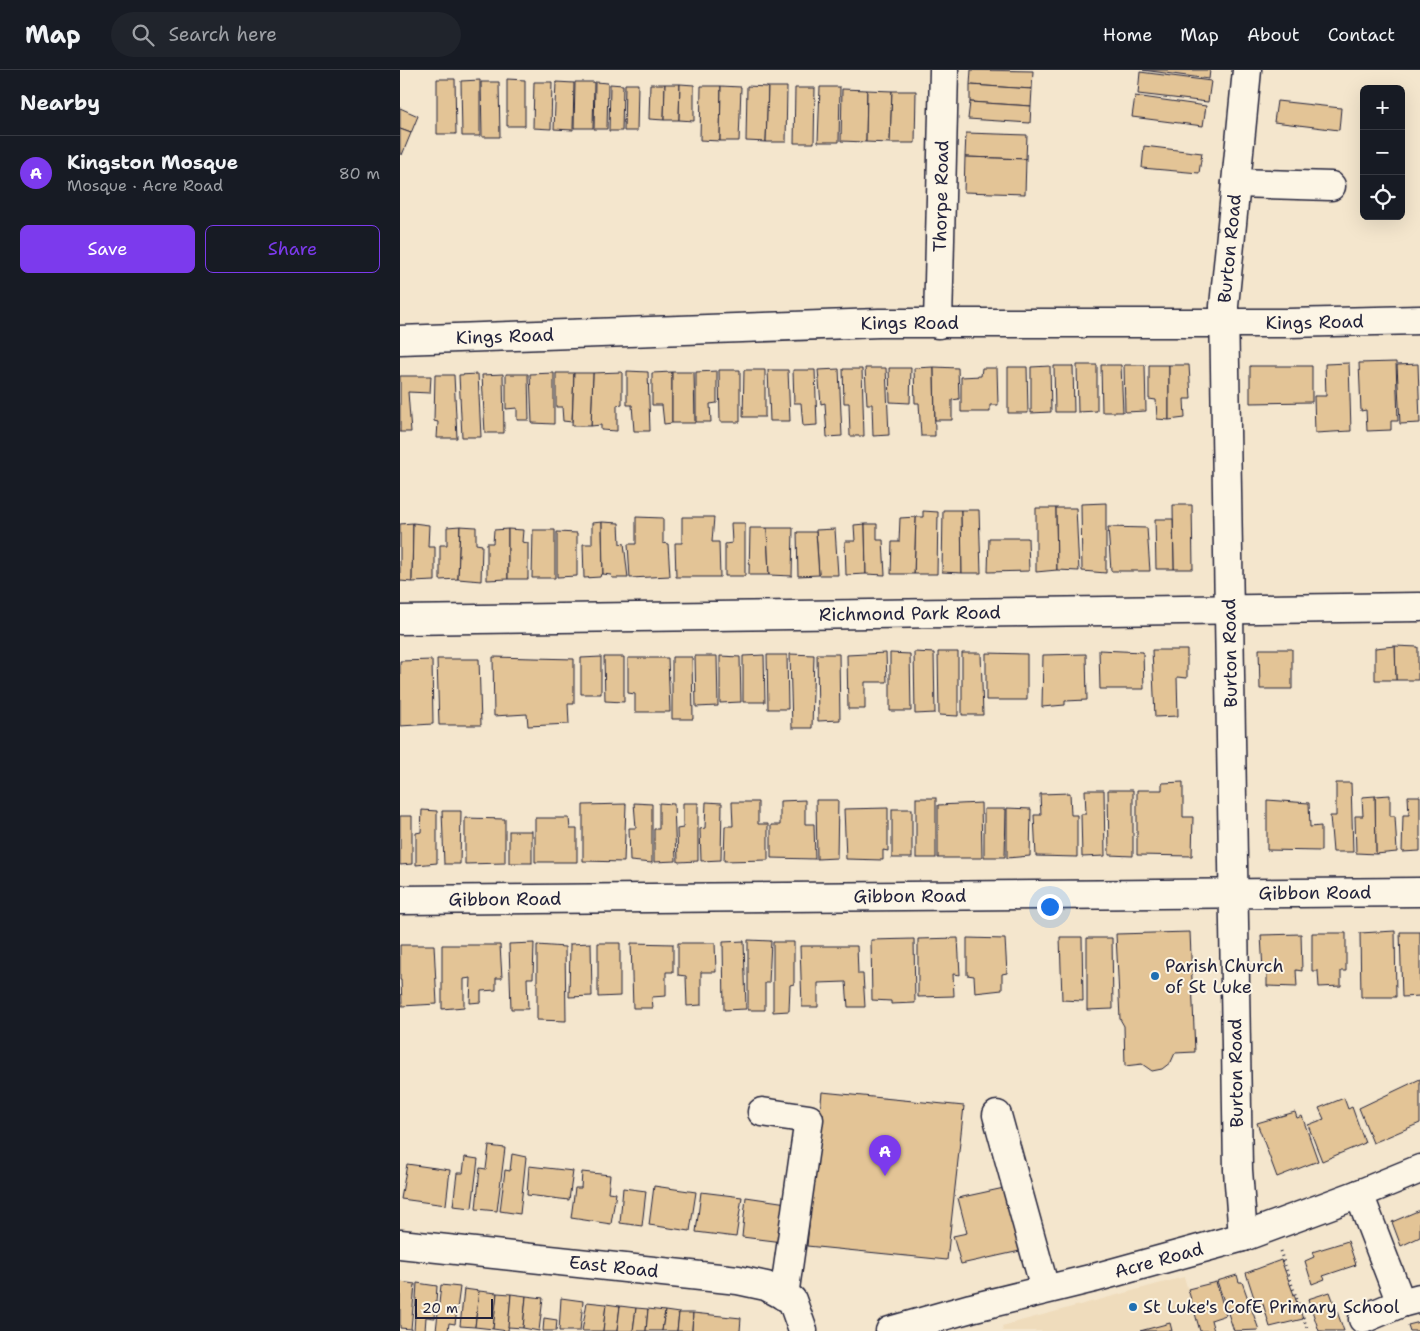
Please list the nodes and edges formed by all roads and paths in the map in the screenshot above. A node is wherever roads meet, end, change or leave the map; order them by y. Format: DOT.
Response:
graph roads {
  1 [pos="944,70"];
  2 [pos="1247,70"];
  3 [pos="1236,183"];
  4 [pos="1331,186"];
  5 [pos="1420,320"];
  6 [pos="1226,322"];
  7 [pos="938,324"];
  8 [pos="400,340"];
  9 [pos="1420,606"];
  10 [pos="1230,608"];
  11 [pos="400,620"];
  12 [pos="1420,892"];
  13 [pos="1233,894"];
  14 [pos="400,900"];
  15 [pos="762,1112"];
  16 [pos="997,1115"];
  17 [pos="1420,1169"];
  18 [pos="1358,1194"];
  19 [pos="1271,1226"];
  20 [pos="1243,1237"];
  21 [pos="400,1244"];
  22 [pos="1045,1289"];
  23 [pos="784,1296"];
  24 [pos="1410,1301"];
  25 [pos="1362,1319"];
  26 [pos="803,1331"];
  27 [pos="890,1331"];
  28 [pos="1308,1331"];
  1 -- 7 [label="street, Thorpe Road"];
  2 -- 3 [label="street, Burton Road"];
  3 -- 4 [label="street"];
  3 -- 6 [label="street, Burton Road"];
  5 -- 6 [label="street, Kings Road"];
  6 -- 7 [label="street, Kings Road"];
  6 -- 10 [label="street, Burton Road"];
  7 -- 8 [label="street, Kings Road"];
  9 -- 10 [label="street, Richmond Park Road"];
  10 -- 11 [label="street, Richmond Park Road"];
  10 -- 13 [label="street, Burton Road"];
  12 -- 13 [label="street, Gibbon Road"];
  13 -- 14 [label="street, Gibbon Road"];
  13 -- 20 [label="street, Burton Road"];
  15 -- 23 [label="street"];
  16 -- 22 [label="street"];
  17 -- 18 [label="street, Acre Road"];
  18 -- 19 [label="street, Acre Road"];
  18 -- 24 [label="street"];
  19 -- 20 [label="street, Acre Road"];
  19 -- 28 [label="path"];
  20 -- 22 [label="street, Acre Road"];
  21 -- 23 [label="street, East Road"];
  22 -- 27 [label="street, Acre Road"];
  23 -- 26 [label="street, East Road"];
  24 -- 25 [label="street"];
}
